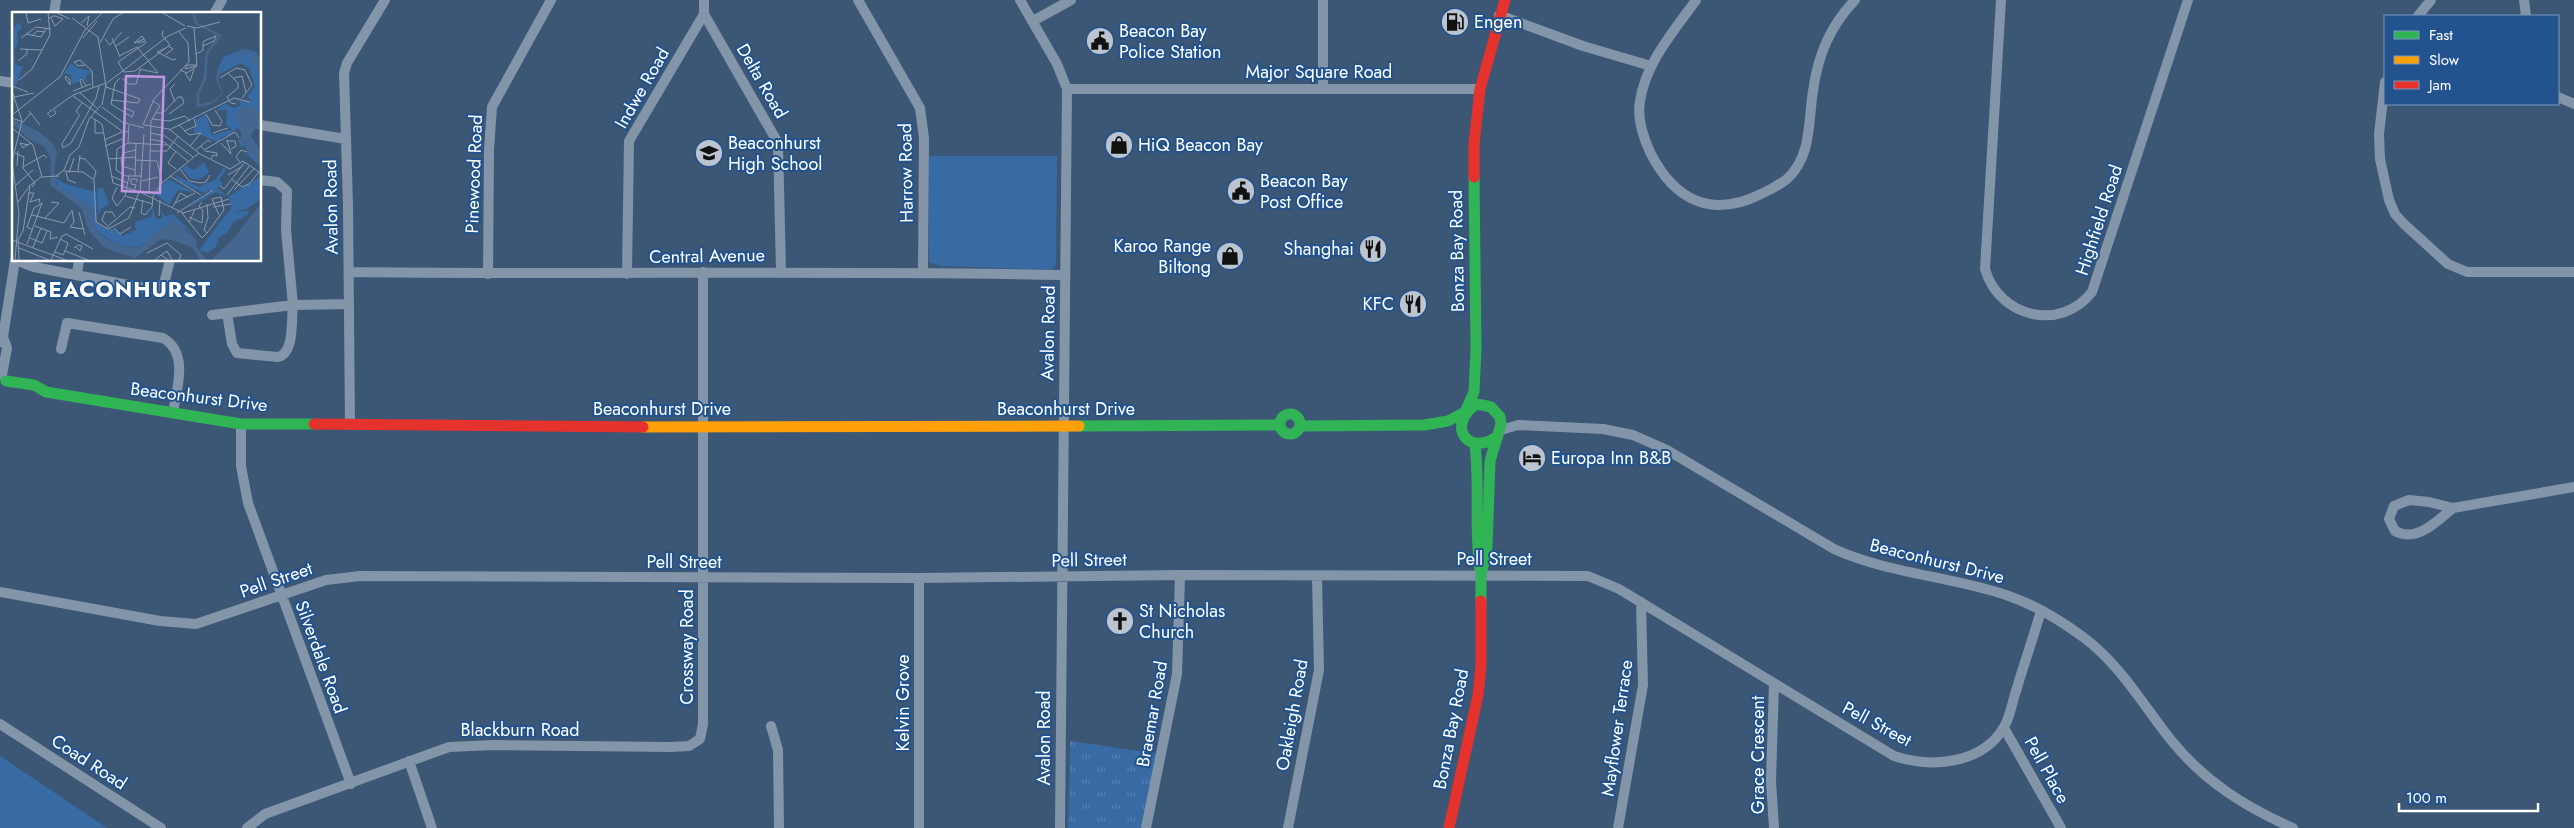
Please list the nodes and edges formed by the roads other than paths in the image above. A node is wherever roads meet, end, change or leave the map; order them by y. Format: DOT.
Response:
graph roads {
  1 [pos="222,0"];
  2 [pos="385,0"];
  3 [pos="551,0"];
  4 [pos="704,0"];
  5 [pos="858,0"];
  6 [pos="1020,0"];
  7 [pos="1071,0"];
  8 [pos="1323,0"];
  9 [pos="1505,0"];
  10 [pos="1696,0"];
  11 [pos="1854,0"];
  12 [pos="2000,0"];
  13 [pos="2188,0"];
  14 [pos="2430,0"];
  15 [pos="2524,0"];
  16 [pos="215,12"];
  17 [pos="704,14"];
  18 [pos="1499,15"];
  19 [pos="2419,15"];
  20 [pos="2526,15"];
  21 [pos="1033,21"];
  22 [pos="1650,66"];
  23 [pos="1323,88"];
  24 [pos="1067,89"];
  25 [pos="1480,89"];
  26 [pos="2384,91"];
  27 [pos="2559,97"];
  28 [pos="2574,104"];
  29 [pos="261,125"];
  30 [pos="346,139"];
  31 [pos="261,180"];
  32 [pos="15,261"];
  33 [pos="17,261"];
  34 [pos="79,261"];
  35 [pos="170,261"];
  36 [pos="781,271"];
  37 [pos="349,272"];
  38 [pos="703,272"];
  39 [pos="923,272"];
  40 [pos="2574,272"];
  41 [pos="77,274"];
  42 [pos="488,274"];
  43 [pos="627,274"];
  44 [pos="1065,275"];
  45 [pos="349,304"];
  46 [pos="293,305"];
  47 [pos="227,313"];
  48 [pos="212,315"];
  49 [pos="2,340"];
  50 [pos="61,349"];
  51 [pos="3,382"];
  52 [pos="1493,409"];
  53 [pos="173,412"];
  54 [pos="1465,412"];
  55 [pos="241,424"];
  56 [pos="350,425"];
  57 [pos="1424,425"];
  58 [pos="1518,425"];
  59 [pos="703,427"];
  60 [pos="1063,427"];
  61 [pos="1499,433"];
  62 [pos="1464,437"];
  63 [pos="1475,445"];
  64 [pos="2574,488"];
  65 [pos="2454,508"];
  66 [pos="1180,575"];
  67 [pos="1481,575"];
  68 [pos="1061,577"];
  69 [pos="1317,577"];
  70 [pos="703,578"];
  71 [pos="919,578"];
  72 [pos="0,592"];
  73 [pos="282,595"];
  74 [pos="1641,602"];
  75 [pos="2041,611"];
  76 [pos="1774,683"];
  77 [pos="0,724"];
  78 [pos="771,726"];
  79 [pos="2004,728"];
  80 [pos="689,746"];
  81 [pos="409,761"];
  82 [pos="351,784"];
  83 [pos="161,828"];
  84 [pos="247,828"];
  85 [pos="432,828"];
  86 [pos="779,828"];
  87 [pos="919,828"];
  88 [pos="1060,828"];
  89 [pos="1146,828"];
  90 [pos="1288,828"];
  91 [pos="1449,828"];
  92 [pos="1618,828"];
  93 [pos="1774,828"];
  94 [pos="2061,828"];
  95 [pos="2293,828"];
  1 -- 16 [label="street"];
  2 -- 30 [label="street, Avalon Road"];
  3 -- 42 [label="street, Pinewood Road"];
  4 -- 17 [label="street, Delta Road"];
  5 -- 39 [label="street, Harrow Road"];
  6 -- 21 [label="street, Avalon Road"];
  7 -- 21 [label="street"];
  8 -- 23 [label="street"];
  9 -- 18 [label="street, Bonza Bay Road"];
  10 -- 22 [label="street"];
  11 -- 22 [label="street"];
  12 -- 13 [label="street, Highfield Road"];
  14 -- 19 [label="street"];
  15 -- 20 [label="street"];
  17 -- 36 [label="street, Delta Road"];
  17 -- 43 [label="street, Indwe Road"];
  18 -- 22 [label="street"];
  18 -- 25 [label="street, Bonza Bay Road"];
  21 -- 24 [label="street, Avalon Road"];
  23 -- 24 [label="street, Major Square Road"];
  23 -- 25 [label="street, Major Square Road"];
  24 -- 44 [label="street, Avalon Road"];
  25 -- 52 [label="street, Bonza Bay Road"];
  25 -- 54 [label="street, Bonza Bay Road"];
  26 -- 40 [label="street"];
  27 -- 28 [label="street"];
  29 -- 30 [label="street"];
  30 -- 37 [label="street, Avalon Road"];
  31 -- 46 [label="street"];
  32 -- 49 [label="street"];
  33 -- 41 [label="street"];
  34 -- 41 [label="street"];
  35 -- 41 [label="street"];
  36 -- 38 [label="street, Central Avenue"];
  36 -- 39 [label="street, Central Avenue"];
  37 -- 42 [label="street, Central Avenue"];
  37 -- 45 [label="street, Avalon Road"];
  38 -- 43 [label="street, Central Avenue"];
  38 -- 59 [label="street, Crossway Road"];
  39 -- 44 [label="street, Central Avenue"];
  42 -- 43 [label="street, Central Avenue"];
  44 -- 60 [label="street, Avalon Road"];
  45 -- 46 [label="street"];
  45 -- 56 [label="street, Avalon Road"];
  46 -- 47 [label="street"];
  46 -- 47 [label="street"];
  47 -- 48 [label="street"];
  49 -- 51 [label="street"];
  50 -- 53 [label="street"];
  51 -- 53 [label="street, Beaconhurst Drive"];
  52 -- 54 [label="street"];
  52 -- 58 [label="street, Beaconhurst Drive"];
  52 -- 61 [label="street"];
  53 -- 55 [label="street, Beaconhurst Drive"];
  54 -- 57 [label="street"];
  54 -- 62 [label="street"];
  55 -- 56 [label="street, Beaconhurst Drive"];
  55 -- 73 [label="street, Silverdale Road"];
  56 -- 59 [label="street, Beaconhurst Drive"];
  57 -- 60 [label="street, Beaconhurst Drive"];
  57 -- 62 [label="street"];
  58 -- 61 [label="street, Beaconhurst Drive"];
  58 -- 75 [label="street, Beaconhurst Drive"];
  59 -- 60 [label="street, Beaconhurst Drive"];
  59 -- 70 [label="street, Crossway Road"];
  60 -- 68 [label="street, Avalon Road"];
  61 -- 63 [label="street"];
  61 -- 67 [label="street, Bonza Bay Road"];
  62 -- 63 [label="street"];
  63 -- 67 [label="street, Bonza Bay Road"];
  64 -- 65 [label="street"];
  65 -- 65 [label="street"];
  66 -- 68 [label="street, Pell Street"];
  66 -- 69 [label="street, Pell Street"];
  66 -- 89 [label="street, Braemar Road"];
  67 -- 69 [label="street, Pell Street"];
  67 -- 74 [label="street, Pell Street"];
  67 -- 91 [label="street, Bonza Bay Road"];
  68 -- 71 [label="street, Pell Street"];
  68 -- 88 [label="street, Avalon Road"];
  69 -- 90 [label="street, Oakleigh Road"];
  70 -- 71 [label="street, Pell Street"];
  70 -- 73 [label="street, Pell Street"];
  70 -- 80 [label="street, Crossway Road"];
  71 -- 87 [label="street, Kelvin Grove"];
  72 -- 73 [label="street, Pell Street"];
  73 -- 82 [label="street, Silverdale Road"];
  74 -- 76 [label="street, Pell Street"];
  74 -- 92 [label="street, Mayflower Terrace"];
  75 -- 79 [label="street, Pell Street"];
  75 -- 95 [label="street, Beaconhurst Drive"];
  76 -- 79 [label="street, Pell Street"];
  76 -- 93 [label="street, Grace Crescent"];
  77 -- 83 [label="street, Coad Road"];
  78 -- 86 [label="street"];
  79 -- 94 [label="street, Pell Place"];
  80 -- 81 [label="street, Blackburn Road"];
  81 -- 82 [label="street, Blackburn Road"];
  81 -- 85 [label="street"];
  82 -- 84 [label="street, Blackburn Road"];
}
